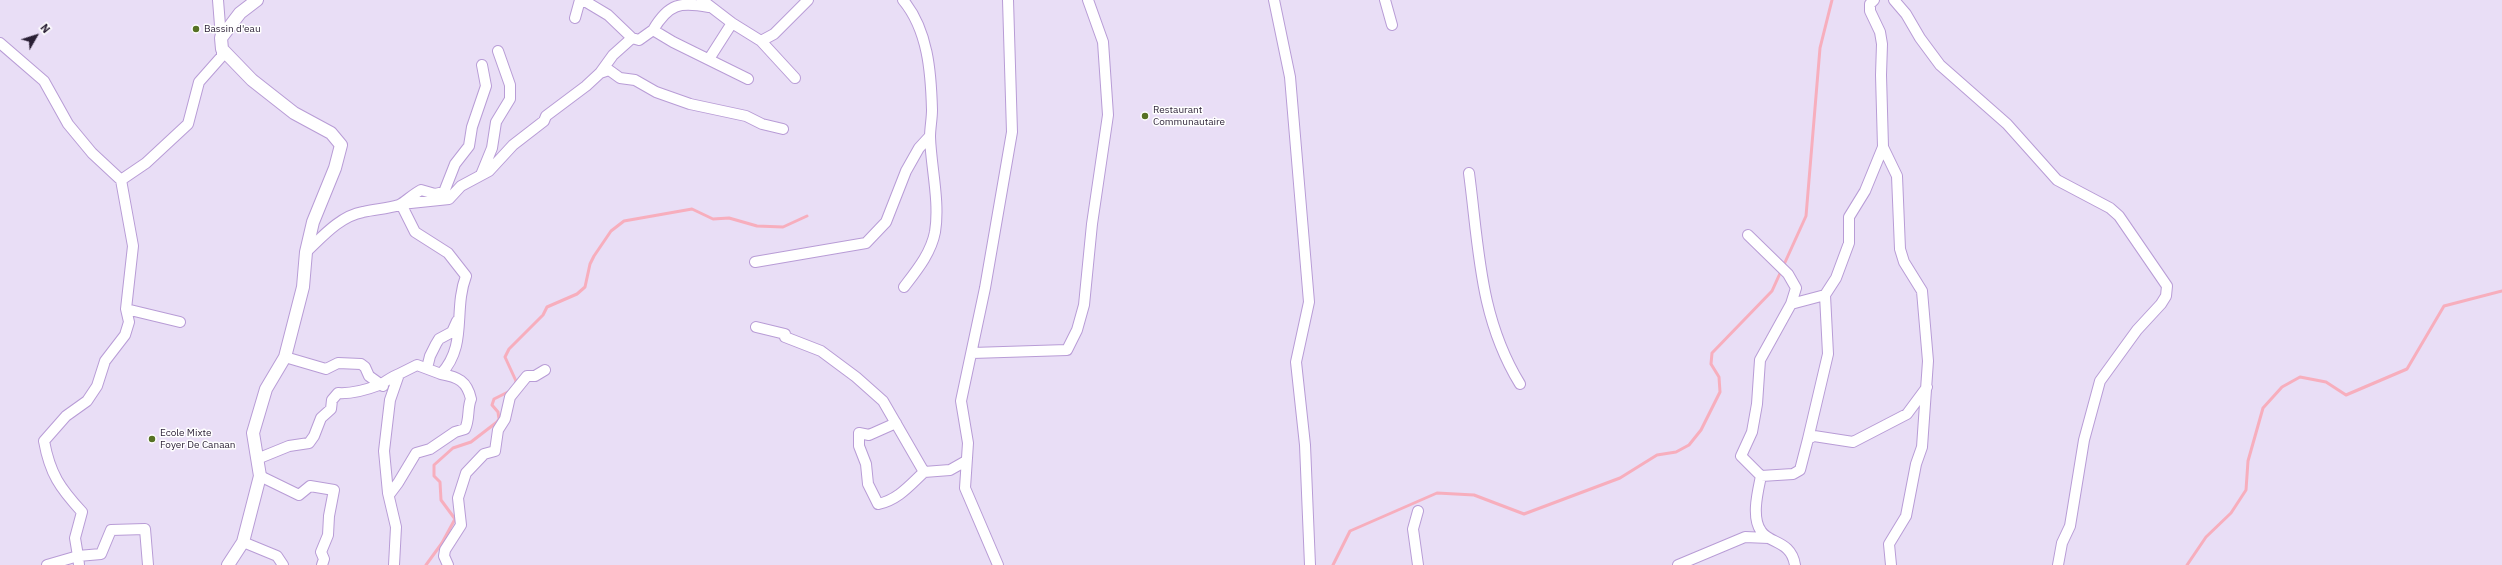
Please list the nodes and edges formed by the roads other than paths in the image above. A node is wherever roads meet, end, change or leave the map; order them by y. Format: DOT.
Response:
graph roads {
  1 [pos="218,0"];
  2 [pos="257,0"];
  3 [pos="580,0"];
  4 [pos="583,0"];
  5 [pos="808,0"];
  6 [pos="903,0"];
  7 [pos="1008,0"];
  8 [pos="1088,0"];
  9 [pos="1274,0"];
  10 [pos="1385,0"];
  11 [pos="1874,0"];
  12 [pos="1894,0"];
  13 [pos="705,4"];
  14 [pos="575,18"];
  15 [pos="732,23"];
  16 [pos="1392,25"];
  17 [pos="653,30"];
  18 [pos="632,38"];
  19 [pos="761,42"];
  20 [pos="0,43"];
  21 [pos="222,43"];
  22 [pos="498,50"];
  23 [pos="709,59"];
  24 [pos="482,65"];
  25 [pos="600,73"];
  26 [pos="795,78"];
  27 [pos="748,79"];
  28 [pos="783,129"];
  29 [pos="930,136"];
  30 [pos="1883,147"];
  31 [pos="1469,173"];
  32 [pos="481,175"];
  33 [pos="121,180"];
  34 [pos="401,204"];
  35 [pos="1748,235"];
  36 [pos="306,252"];
  37 [pos="755,262"];
  38 [pos="904,287"];
  39 [pos="1825,295"];
  40 [pos="1791,304"];
  41 [pos="126,309"];
  42 [pos="459,317"];
  43 [pos="180,322"];
  44 [pos="756,327"];
  45 [pos="972,353"];
  46 [pos="285,357"];
  47 [pos="428,368"];
  48 [pos="545,370"];
  49 [pos="399,374"];
  50 [pos="441,374"];
  51 [pos="382,384"];
  52 [pos="1520,384"];
  53 [pos="1928,387"];
  54 [pos="390,400"];
  55 [pos="896,423"];
  56 [pos="1808,439"];
  57 [pos="257,459"];
  58 [pos="966,461"];
  59 [pos="924,472"];
  60 [pos="260,476"];
  61 [pos="1761,476"];
  62 [pos="389,495"];
  63 [pos="1418,511"];
  64 [pos="1769,538"];
  65 [pos="243,542"];
  66 [pos="1889,544"];
  67 [pos="78,560"];
  68 [pos="47,565"];
  69 [pos="148,565"];
  70 [pos="228,565"];
  71 [pos="283,565"];
  72 [pos="322,565"];
  73 [pos="394,565"];
  74 [pos="448,565"];
  75 [pos="998,565"];
  76 [pos="1310,565"];
  77 [pos="1418,565"];
  78 [pos="1678,565"];
  79 [pos="1794,565"];
  80 [pos="1883,565"];
  81 [pos="1892,565"];
  82 [pos="2058,565"];
  1 -- 21 [label="street"];
  2 -- 21 [label="street"];
  3 -- 14 [label="street"];
  4 -- 18 [label="street"];
  5 -- 19 [label="street"];
  6 -- 29 [label="street"];
  7 -- 45 [label="street"];
  8 -- 45 [label="street"];
  9 -- 76 [label="street"];
  10 -- 16 [label="street"];
  11 -- 30 [label="street"];
  12 -- 82 [label="street"];
  13 -- 15 [label="street"];
  13 -- 17 [label="street"];
  15 -- 19 [label="street"];
  15 -- 23 [label="street"];
  17 -- 18 [label="street"];
  17 -- 23 [label="street"];
  18 -- 25 [label="street"];
  19 -- 26 [label="street"];
  20 -- 33 [label="street"];
  21 -- 33 [label="street"];
  21 -- 36 [label="street"];
  22 -- 32 [label="street"];
  23 -- 27 [label="street"];
  24 -- 34 [label="street"];
  25 -- 28 [label="street"];
  25 -- 32 [label="street"];
  29 -- 37 [label="street"];
  29 -- 38 [label="street"];
  30 -- 39 [label="street"];
  30 -- 53 [label="street"];
  31 -- 52 [label="street"];
  32 -- 34 [label="street"];
  33 -- 41 [label="street"];
  34 -- 36 [label="street"];
  34 -- 42 [label="street"];
  35 -- 40 [label="street"];
  36 -- 46 [label="street"];
  39 -- 40 [label="street"];
  39 -- 56 [label="street"];
  40 -- 61 [label="street"];
  41 -- 43 [label="street"];
  41 -- 67 [label="street"];
  42 -- 47 [label="street"];
  42 -- 50 [label="street"];
  44 -- 55 [label="street"];
  45 -- 58 [label="street"];
  46 -- 51 [label="street"];
  46 -- 57 [label="street"];
  47 -- 49 [label="street"];
  47 -- 50 [label="street"];
  48 -- 74 [label="street"];
  49 -- 51 [label="street"];
  49 -- 54 [label="street"];
  50 -- 62 [label="street"];
  51 -- 54 [label="street"];
  51 -- 57 [label="street"];
  53 -- 56 [label="street"];
  53 -- 66 [label="street"];
  54 -- 62 [label="street"];
  55 -- 59 [label="street"];
  55 -- 59 [label="street"];
  56 -- 61 [label="street"];
  57 -- 60 [label="street"];
  58 -- 59 [label="street"];
  58 -- 75 [label="street"];
  60 -- 65 [label="street"];
  60 -- 72 [label="street"];
  61 -- 64 [label="street"];
  62 -- 73 [label="street"];
  63 -- 77 [label="street"];
  64 -- 78 [label="street"];
  64 -- 79 [label="street"];
  65 -- 70 [label="street"];
  65 -- 71 [label="street"];
  66 -- 80 [label="street"];
  66 -- 81 [label="street"];
  67 -- 68 [label="street"];
  67 -- 69 [label="street"];
}
